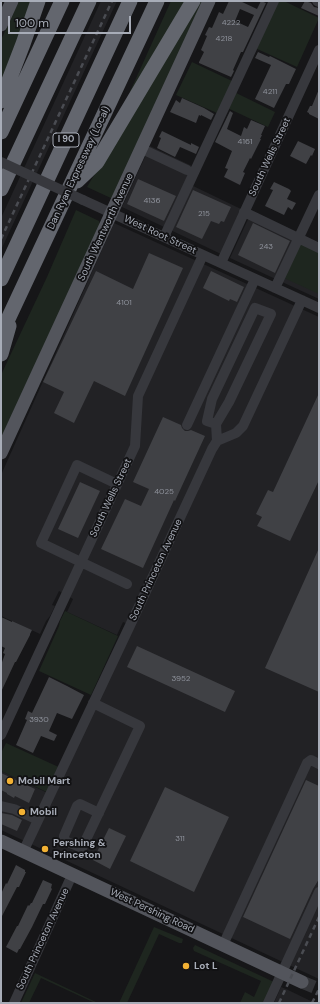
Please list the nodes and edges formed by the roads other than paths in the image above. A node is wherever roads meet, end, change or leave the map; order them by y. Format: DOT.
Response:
graph roads {
  1 [pos="12,1"];
  2 [pos="38,1"];
  3 [pos="62,1"];
  4 [pos="89,1"];
  5 [pos="130,1"];
  6 [pos="157,1"];
  7 [pos="192,1"];
  8 [pos="210,1"];
  9 [pos="274,1"];
  10 [pos="1,26"];
  11 [pos="319,50"];
  12 [pos="1,101"];
  13 [pos="1,132"];
  14 [pos="142,149"];
  15 [pos="1,162"];
  16 [pos="187,170"];
  17 [pos="1,189"];
  18 [pos="70,189"];
  19 [pos="319,195"];
  20 [pos="244,212"];
  21 [pos="112,213"];
  22 [pos="164,237"];
  23 [pos="299,238"];
  24 [pos="319,248"];
  25 [pos="203,255"];
  26 [pos="220,263"];
  27 [pos="1,279"];
  28 [pos="255,279"];
  29 [pos="275,288"];
  30 [pos="302,300"];
  31 [pos="15,305"];
  32 [pos="319,308"];
  33 [pos="1,334"];
  34 [pos="1,354"];
  35 [pos="216,424"];
  36 [pos="187,425"];
  37 [pos="217,441"];
  38 [pos="1,452"];
  39 [pos="117,484"];
  40 [pos="81,562"];
  41 [pos="127,584"];
  42 [pos="93,703"];
  43 [pos="3,724"];
  44 [pos="1,735"];
  45 [pos="319,764"];
  46 [pos="1,806"];
  47 [pos="99,813"];
  48 [pos="38,820"];
  49 [pos="1,841"];
  50 [pos="23,852"];
  51 [pos="72,875"];
  52 [pos="319,892"];
  53 [pos="223,945"];
  54 [pos="282,972"];
  55 [pos="302,982"];
  56 [pos="14,1003"];
  57 [pos="268,1003"];
  1 -- 10 [label="main road"];
  2 -- 12 [label="highway"];
  3 -- 13 [label="highway"];
  4 -- 17 [label="highway"];
  5 -- 27 [label="highway, I 90"];
  6 -- 18 [label="highway, Dan Ryan Expressway (Local) / I 90"];
  7 -- 18 [label="highway"];
  8 -- 14 [label="main road, South Wentworth Avenue"];
  9 -- 22 [label="street"];
  11 -- 20 [label="street, South Wells Street"];
  14 -- 16 [label="street"];
  14 -- 21 [label="main road, South Wentworth Avenue"];
  15 -- 21 [label="street, West Root Street, bridge"];
  18 -- 31 [label="highway, Dan Ryan Expressway (Local) / I 90"];
  19 -- 23 [label="street"];
  20 -- 23 [label="street"];
  20 -- 26 [label="street, South Wells Street"];
  21 -- 22 [label="street, West Root Street"];
  21 -- 38 [label="main road, South Wentworth Avenue"];
  22 -- 25 [label="street, West Root Street"];
  23 -- 24 [label="street"];
  23 -- 29 [label="street"];
  25 -- 26 [label="street, West Root Street"];
  25 -- 39 [label="street, South Wells Street"];
  26 -- 28 [label="street, West Root Street"];
  28 -- 29 [label="street, West Root Street"];
  28 -- 36 [label="street"];
  29 -- 30 [label="street, West Root Street"];
  30 -- 32 [label="street, West Root Street"];
  30 -- 37 [label="street"];
  31 -- 33 [label="highway, Dan Ryan Expressway (Local) / I 90"];
  31 -- 34 [label="highway"];
  35 -- 35 [label="street"];
  35 -- 37 [label="street"];
  37 -- 42 [label="street, South Princeton Avenue"];
  39 -- 40 [label="street, South Wells Street"];
  39 -- 40 [label="street"];
  40 -- 41 [label="street"];
  40 -- 43 [label="street, South Wells Street"];
  42 -- 47 [label="street"];
  42 -- 48 [label="street, South Princeton Avenue"];
  43 -- 44 [label="street, South Wells Street"];
  45 -- 53 [label="street"];
  46 -- 48 [label="street"];
  48 -- 50 [label="street, South Princeton Avenue"];
  49 -- 50 [label="main road, West Pershing Road"];
  50 -- 51 [label="main road, West Pershing Road"];
  51 -- 53 [label="main road, West Pershing Road"];
  51 -- 56 [label="street, South Princeton Avenue"];
  52 -- 54 [label="street"];
  53 -- 54 [label="main road, West Pershing Road"];
  54 -- 55 [label="main road, West Pershing Road"];
  54 -- 57 [label="street"];
}
